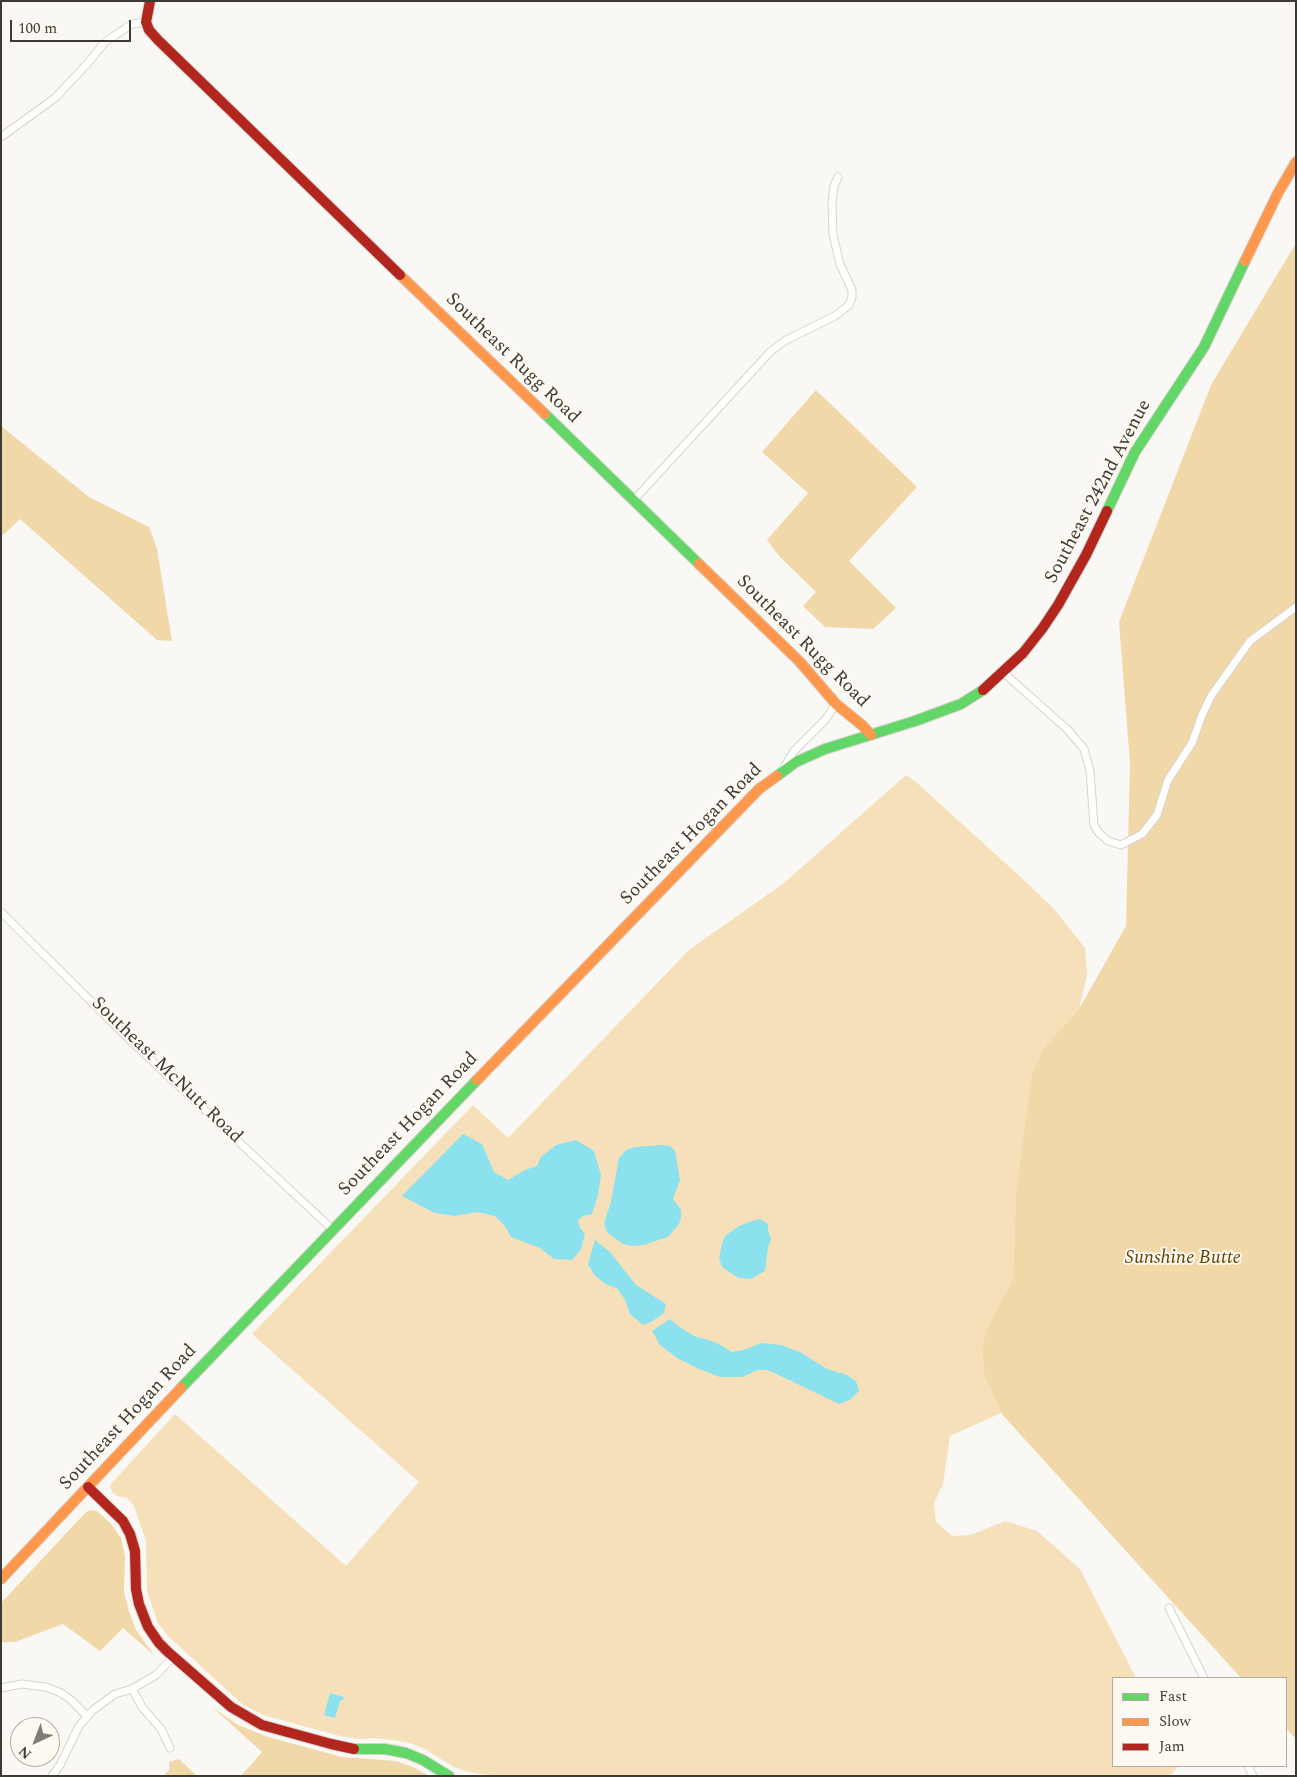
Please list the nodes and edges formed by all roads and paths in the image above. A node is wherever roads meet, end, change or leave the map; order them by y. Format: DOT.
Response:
graph roads {
  1 [pos="150,1"];
  2 [pos="146,22"];
  3 [pos="1,137"];
  4 [pos="1296,162"];
  5 [pos="838,177"];
  6 [pos="633,501"];
  7 [pos="1296,607"];
  8 [pos="1004,673"];
  9 [pos="836,704"];
  10 [pos="871,735"];
  11 [pos="781,772"];
  12 [pos="1,912"];
  13 [pos="332,1230"];
  14 [pos="88,1488"];
  15 [pos="1,1579"];
  16 [pos="1169,1608"];
  17 [pos="174,1656"];
  18 [pos="1204,1677"];
  19 [pos="1,1688"];
  20 [pos="132,1689"];
  21 [pos="87,1716"];
  22 [pos="170,1748"];
  23 [pos="52,1776"];
  24 [pos="449,1776"];
  1 -- 2 [label="main road"];
  2 -- 3 [label="street"];
  2 -- 6 [label="main road, Southeast Rugg Road"];
  4 -- 8 [label="main road, Southeast 242nd Avenue"];
  5 -- 6 [label="street"];
  6 -- 9 [label="main road, Southeast Rugg Road"];
  7 -- 8 [label="street"];
  8 -- 10 [label="main road, Southeast 242nd Avenue"];
  9 -- 10 [label="main road, Southeast Rugg Road"];
  9 -- 11 [label="street"];
  10 -- 11 [label="main road, Southeast Hogan Road"];
  11 -- 13 [label="main road, Southeast Hogan Road"];
  12 -- 13 [label="street, Southeast McNutt Road"];
  13 -- 14 [label="main road, Southeast Hogan Road"];
  14 -- 15 [label="main road, Southeast Hogan Road"];
  14 -- 17 [label="main road"];
  16 -- 18 [label="street"];
  17 -- 20 [label="street"];
  17 -- 24 [label="main road"];
  19 -- 21 [label="street"];
  20 -- 21 [label="street"];
  20 -- 22 [label="street"];
  21 -- 23 [label="street"];
}
